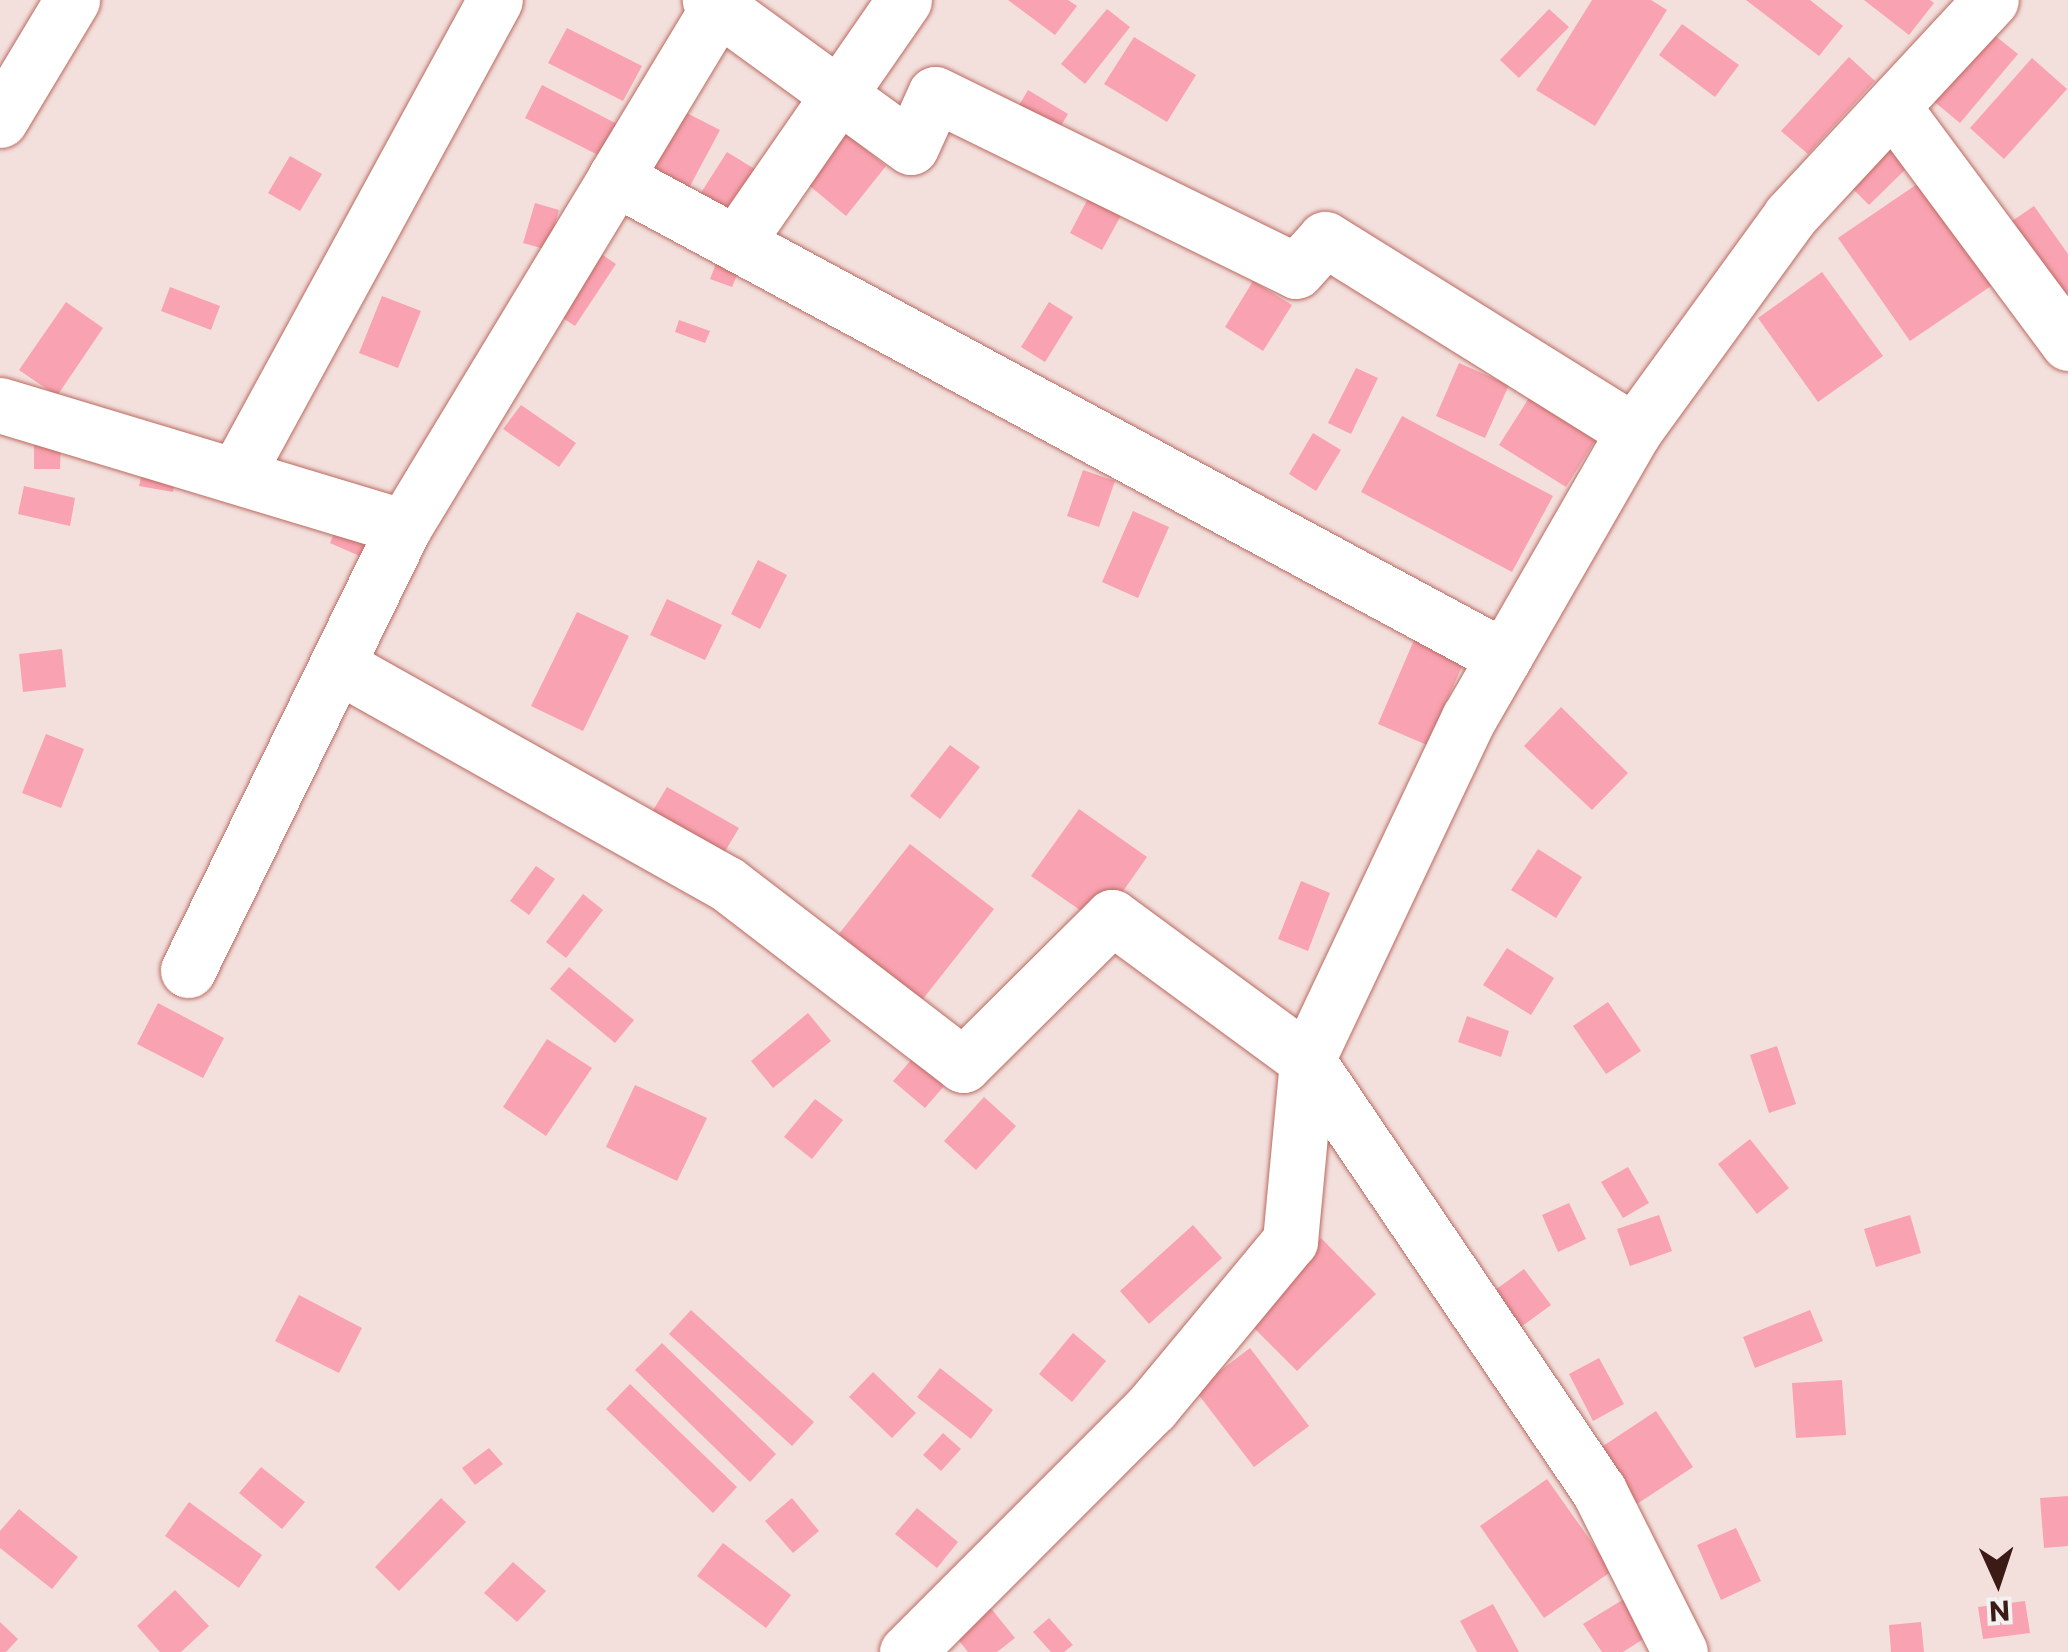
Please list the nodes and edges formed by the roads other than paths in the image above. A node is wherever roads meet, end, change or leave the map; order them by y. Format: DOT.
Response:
graph roads {
  1 [pos="72,0"];
  2 [pos="495,0"];
  3 [pos="904,0"];
  4 [pos="1991,0"];
  5 [pos="714,3"];
  6 [pos="839,99"];
  7 [pos="1892,108"];
  8 [pos="0,120"];
  9 [pos="615,178"];
  10 [pos="736,243"];
  11 [pos="2068,343"];
  12 [pos="0,406"];
  13 [pos="1634,430"];
  14 [pos="238,472"];
  15 [pos="404,527"];
  16 [pos="1504,657"];
  17 [pos="337,665"];
  18 [pos="188,970"];
  19 [pos="1307,1060"];
  20 [pos="907,1652"];
  21 [pos="1680,1652"];
  1 -- 8 [label="street"];
  2 -- 14 [label="street"];
  3 -- 6 [label="street"];
  4 -- 7 [label="street"];
  5 -- 6 [label="street"];
  5 -- 9 [label="street"];
  6 -- 10 [label="street"];
  6 -- 13 [label="street"];
  7 -- 11 [label="street"];
  7 -- 13 [label="street"];
  9 -- 10 [label="street"];
  9 -- 15 [label="street"];
  10 -- 16 [label="street"];
  12 -- 14 [label="street"];
  13 -- 16 [label="street"];
  14 -- 15 [label="street"];
  15 -- 17 [label="street"];
  16 -- 19 [label="street"];
  17 -- 18 [label="street"];
  17 -- 19 [label="street"];
  19 -- 20 [label="street"];
  19 -- 21 [label="street"];
}
